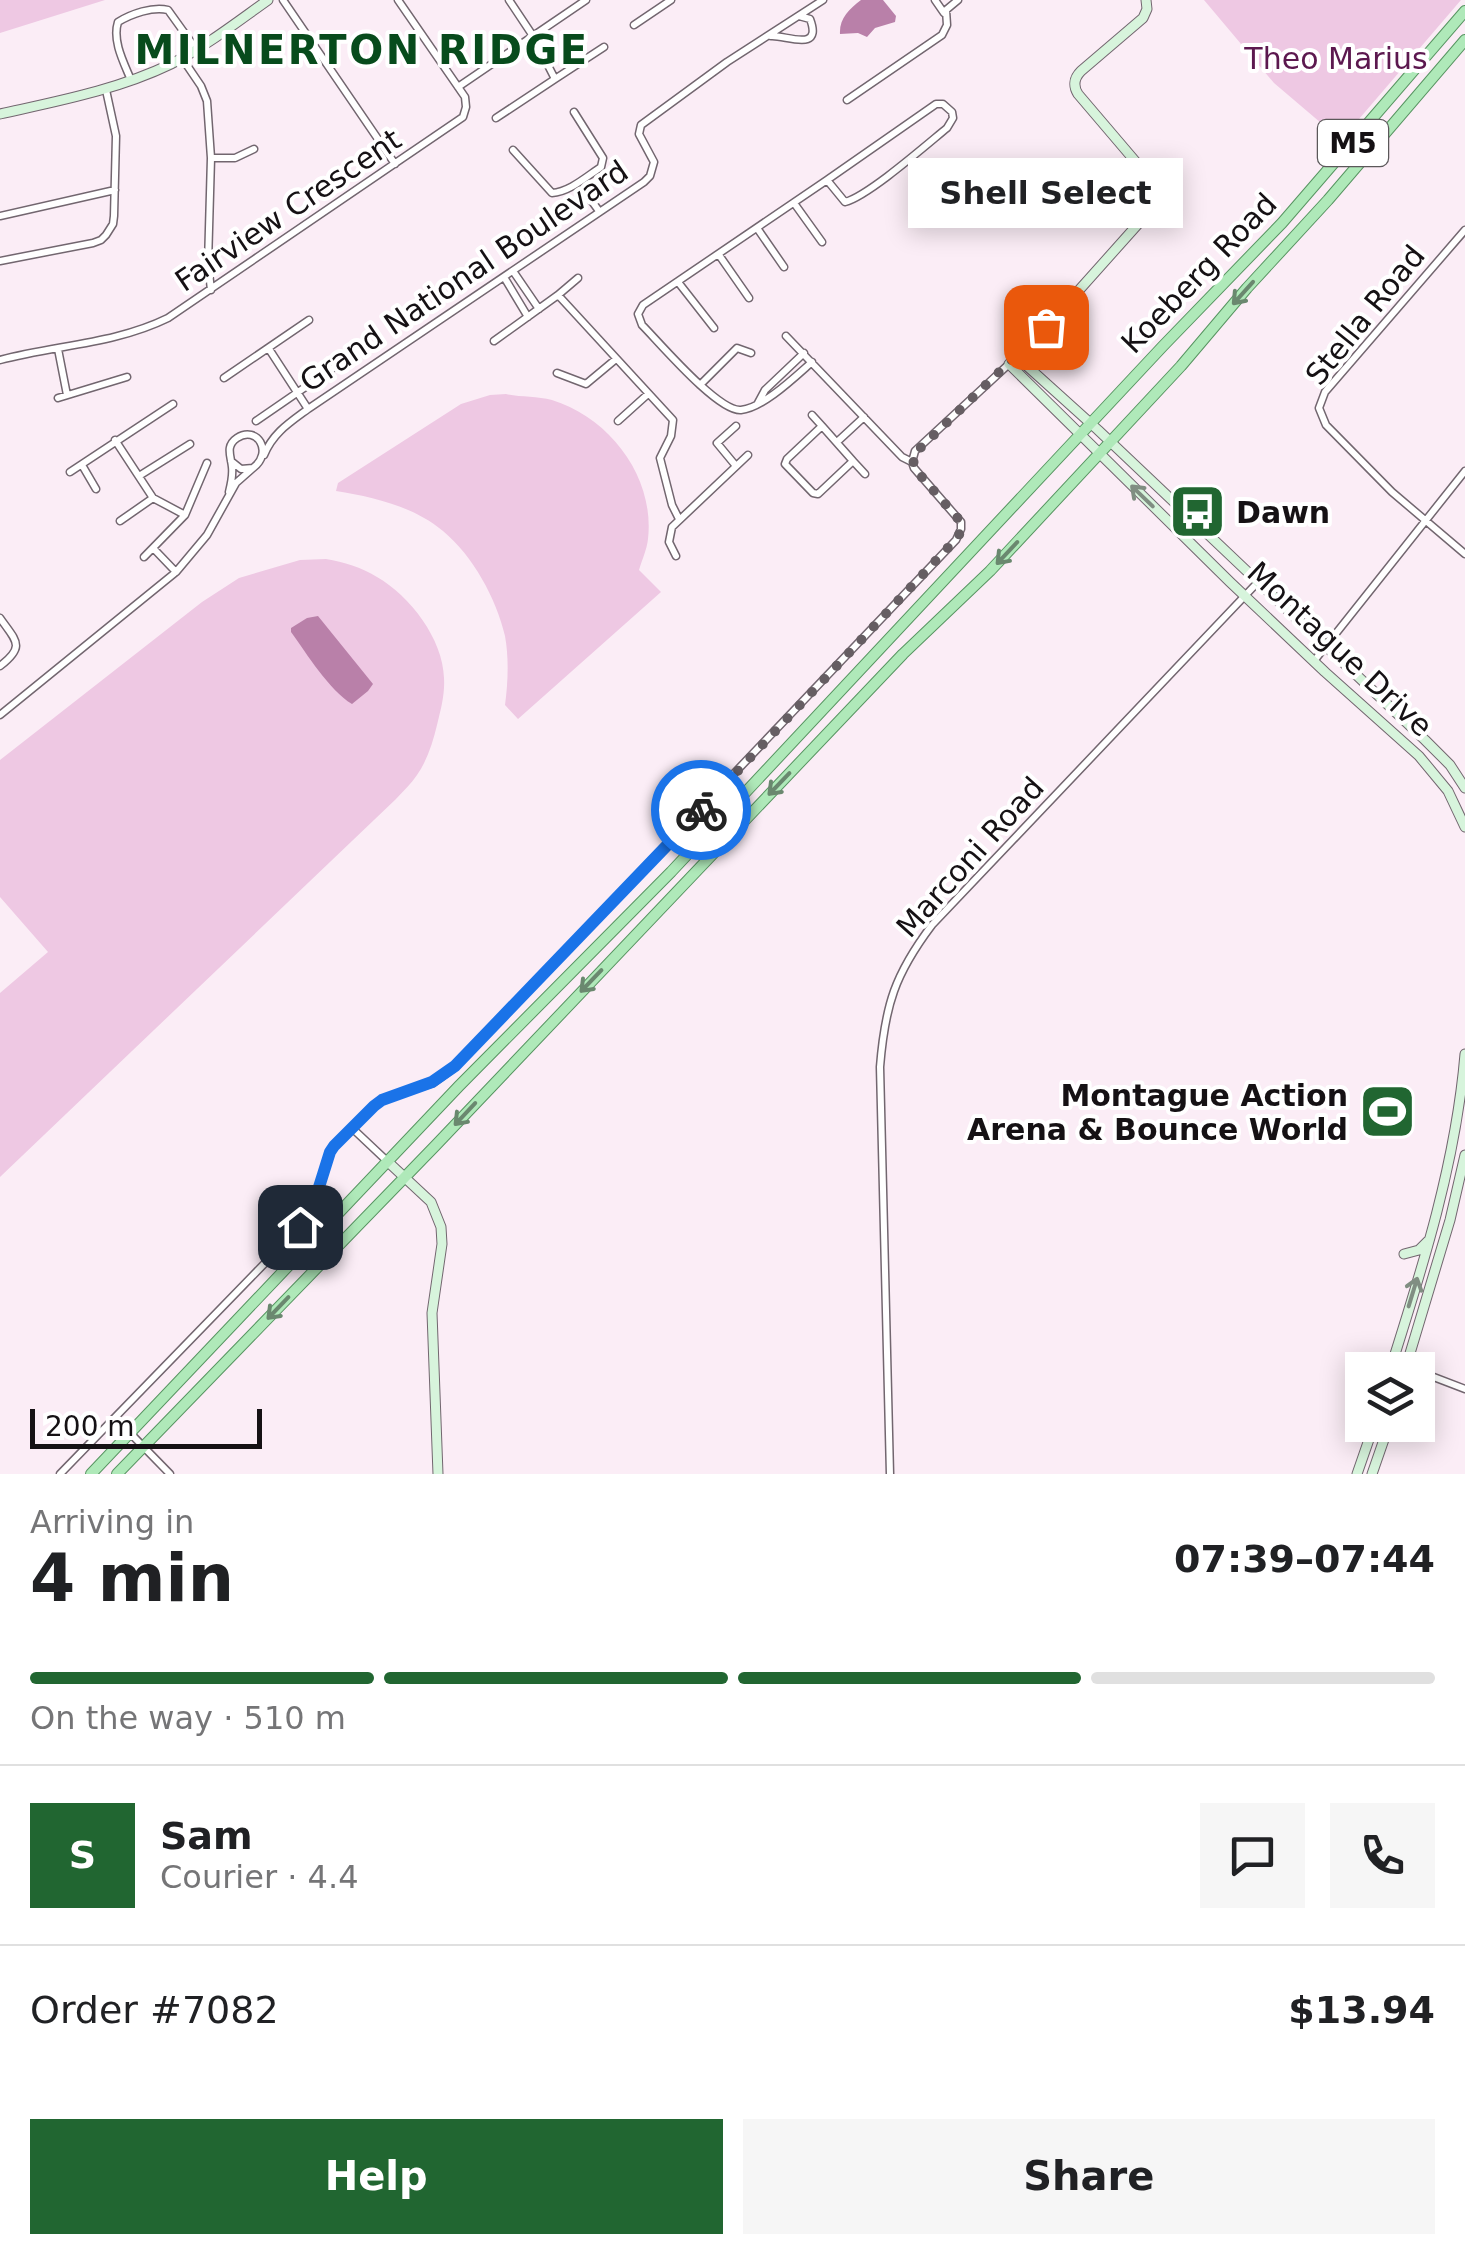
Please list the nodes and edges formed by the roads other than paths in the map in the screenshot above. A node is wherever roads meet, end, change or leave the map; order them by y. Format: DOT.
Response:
graph roads {
  1 [pos="268,0"];
  2 [pos="283,0"];
  3 [pos="398,0"];
  4 [pos="509,0"];
  5 [pos="586,0"];
  6 [pos="671,0"];
  7 [pos="814,0"];
  8 [pos="823,0"];
  9 [pos="935,0"];
  10 [pos="958,0"];
  11 [pos="1147,2"];
  12 [pos="806,10"];
  13 [pos="1465,11"];
  14 [pos="944,14"];
  15 [pos="798,16"];
  16 [pos="634,25"];
  17 [pos="533,36"];
  18 [pos="767,37"];
  19 [pos="1465,40"];
  20 [pos="604,47"];
  21 [pos="196,49"];
  22 [pos="182,58"];
  23 [pos="555,79"];
  24 [pos="132,80"];
  25 [pos="458,87"];
  26 [pos="106,90"];
  27 [pos="847,100"];
  28 [pos="574,112"];
  29 [pos="0,114"];
  30 [pos="496,118"];
  31 [pos="254,148"];
  32 [pos="514,150"];
  33 [pos="211,158"];
  34 [pos="395,164"];
  35 [pos="827,180"];
  36 [pos="582,188"];
  37 [pos="115,190"];
  38 [pos="794,203"];
  39 [pos="599,211"];
  40 [pos="0,216"];
  41 [pos="757,228"];
  42 [pos="1465,230"];
  43 [pos="822,242"];
  44 [pos="720,255"];
  45 [pos="0,261"];
  46 [pos="784,268"];
  47 [pos="513,271"];
  48 [pos="504,277"];
  49 [pos="578,278"];
  50 [pos="678,282"];
  51 [pos="211,290"];
  52 [pos="558,294"];
  53 [pos="749,298"];
  54 [pos="539,309"];
  55 [pos="528,317"];
  56 [pos="309,320"];
  57 [pos="714,328"];
  58 [pos="786,336"];
  59 [pos="494,341"];
  60 [pos="58,349"];
  61 [pos="269,349"];
  62 [pos="751,353"];
  63 [pos="804,353"];
  64 [pos="616,359"];
  65 [pos="0,360"];
  66 [pos="1012,360"];
  67 [pos="812,362"];
  68 [pos="334,368"];
  69 [pos="557,373"];
  70 [pos="127,377"];
  71 [pos="224,378"];
  72 [pos="700,385"];
  73 [pos="297,393"];
  74 [pos="648,394"];
  75 [pos="758,402"];
  76 [pos="173,404"];
  77 [pos="308,410"];
  78 [pos="812,415"];
  79 [pos="864,418"];
  80 [pos="256,421"];
  81 [pos="618,421"];
  82 [pos="1092,424"];
  83 [pos="736,426"];
  84 [pos="822,426"];
  85 [pos="278,431"];
  86 [pos="249,435"];
  87 [pos="1080,436"];
  88 [pos="116,440"];
  89 [pos="837,442"];
  90 [pos="1110,442"];
  91 [pos="190,444"];
  92 [pos="264,454"];
  93 [pos="1098,454"];
  94 [pos="748,455"];
  95 [pos="231,461"];
  96 [pos="853,461"];
  97 [pos="912,462"];
  98 [pos="207,463"];
  99 [pos="82,465"];
  100 [pos="736,466"];
  101 [pos="253,468"];
  102 [pos="1465,471"];
  103 [pos="70,472"];
  104 [pos="865,474"];
  105 [pos="139,476"];
  106 [pos="96,489"];
  107 [pos="229,493"];
  108 [pos="153,498"];
  109 [pos="185,515"];
  110 [pos="679,519"];
  111 [pos="120,520"];
  112 [pos="1426,521"];
  113 [pos="155,547"];
  114 [pos="1465,554"];
  115 [pos="144,556"];
  116 [pos="676,556"];
  117 [pos="178,570"];
  118 [pos="1258,582"];
  119 [pos="1245,596"];
  120 [pos="0,618"];
  121 [pos="1326,647"];
  122 [pos="1314,661"];
  123 [pos="0,666"];
  124 [pos="0,714"];
  125 [pos="1465,788"];
  126 [pos="1465,826"];
  127 [pos="1465,1054"];
  128 [pos="352,1128"];
  129 [pos="1465,1155"];
  130 [pos="388,1161"];
  131 [pos="405,1176"];
  132 [pos="1429,1240"];
  133 [pos="1404,1254"];
  134 [pos="1395,1352"];
  135 [pos="1415,1352"];
  136 [pos="1435,1378"];
  137 [pos="1465,1389"];
  138 [pos="130,1433"];
  139 [pos="1368,1442"];
  140 [pos="1383,1442"];
  141 [pos="144,1446"];
  142 [pos="60,1474"];
  143 [pos="91,1474"];
  144 [pos="117,1474"];
  145 [pos="170,1474"];
  146 [pos="438,1474"];
  147 [pos="890,1474"];
  148 [pos="1357,1474"];
  149 [pos="1372,1474"];
  1 -- 21 [label="main road"];
  2 -- 34 [label="street"];
  3 -- 25 [label="street"];
  4 -- 17 [label="street"];
  5 -- 17 [label="street"];
  6 -- 16 [label="street"];
  7 -- 12 [label="street"];
  8 -- 12 [label="street"];
  9 -- 14 [label="street"];
  10 -- 14 [label="street"];
  11 -- 66 [label="main road"];
  12 -- 15 [label="street"];
  13 -- 82 [label="main road, Koeberg Road / M5"];
  14 -- 27 [label="street"];
  15 -- 18 [label="street, Grand National Boulevard"];
  15 -- 18 [label="street, Grand National Boulevard"];
  17 -- 23 [label="street"];
  17 -- 25 [label="street"];
  18 -- 39 [label="street, Grand National Boulevard"];
  19 -- 90 [label="main road, Koeberg Road / M5, one-way"];
  20 -- 23 [label="street"];
  21 -- 22 [label="main road"];
  21 -- 24 [label="street"];
  22 -- 24 [label="main road"];
  22 -- 33 [label="street"];
  23 -- 30 [label="street"];
  24 -- 26 [label="main road"];
  25 -- 34 [label="street, Fairview Crescent"];
  26 -- 29 [label="main road"];
  26 -- 37 [label="street"];
  28 -- 32 [label="street"];
  31 -- 33 [label="street"];
  33 -- 51 [label="street"];
  34 -- 51 [label="street, Fairview Crescent"];
  35 -- 35 [label="street"];
  35 -- 38 [label="street"];
  36 -- 39 [label="street"];
  37 -- 40 [label="street"];
  37 -- 45 [label="street"];
  38 -- 41 [label="street"];
  38 -- 43 [label="street"];
  39 -- 47 [label="street, Grand National Boulevard"];
  41 -- 44 [label="street"];
  41 -- 46 [label="street"];
  42 -- 112 [label="street, Stella Road"];
  44 -- 50 [label="street"];
  44 -- 53 [label="street"];
  47 -- 48 [label="street, Grand National Boulevard"];
  47 -- 54 [label="street"];
  48 -- 55 [label="street"];
  48 -- 77 [label="street, Grand National Boulevard"];
  49 -- 52 [label="street"];
  50 -- 57 [label="street"];
  50 -- 72 [label="street"];
  51 -- 60 [label="street, Fairview Crescent"];
  52 -- 54 [label="street"];
  52 -- 64 [label="street"];
  54 -- 55 [label="street"];
  55 -- 59 [label="street"];
  56 -- 61 [label="street"];
  58 -- 63 [label="street"];
  60 -- 65 [label="street, Fairview Crescent"];
  60 -- 70 [label="street"];
  61 -- 71 [label="street"];
  61 -- 73 [label="street"];
  62 -- 72 [label="street"];
  63 -- 67 [label="street"];
  63 -- 75 [label="street"];
  64 -- 69 [label="street"];
  64 -- 74 [label="street"];
  66 -- 82 [label="main road, Montague Drive"];
  66 -- 87 [label="main road, Montague Drive"];
  66 -- 97 [label="street"];
  67 -- 75 [label="street"];
  67 -- 79 [label="street"];
  68 -- 73 [label="street"];
  72 -- 75 [label="street"];
  73 -- 77 [label="street"];
  73 -- 80 [label="street"];
  74 -- 81 [label="street"];
  74 -- 110 [label="street"];
  76 -- 88 [label="street"];
  77 -- 85 [label="street, Grand National Boulevard"];
  78 -- 84 [label="street"];
  79 -- 89 [label="street"];
  79 -- 97 [label="street"];
  82 -- 87 [label="main road, Koeberg Road / M5"];
  82 -- 90 [label="main road, Montague Drive"];
  83 -- 100 [label="street"];
  84 -- 89 [label="street"];
  84 -- 96 [label="street"];
  85 -- 86 [label="street, Grand National Boulevard"];
  85 -- 92 [label="street, Grand National Boulevard"];
  86 -- 92 [label="street"];
  86 -- 95 [label="street"];
  87 -- 93 [label="main road, Montague Drive"];
  87 -- 130 [label="main road, Koeberg Road / M5"];
  88 -- 99 [label="street"];
  88 -- 105 [label="street"];
  89 -- 96 [label="street"];
  90 -- 93 [label="main road, Koeberg Road / M5"];
  90 -- 118 [label="main road, Montague Drive"];
  91 -- 105 [label="street"];
  92 -- 101 [label="street"];
  119 -- 93 [label="main road, Montague Drive, one-way"];
  93 -- 131 [label="main road, Koeberg Road / M5, one-way"];
  94 -- 100 [label="street"];
  95 -- 101 [label="street"];
  95 -- 107 [label="street"];
  96 -- 104 [label="street"];
  97 -- 128 [label="street"];
  98 -- 109 [label="street"];
  99 -- 103 [label="street"];
  99 -- 106 [label="street"];
  100 -- 110 [label="street"];
  101 -- 107 [label="street"];
  102 -- 112 [label="street"];
  105 -- 108 [label="street"];
  107 -- 117 [label="street"];
  108 -- 109 [label="street"];
  108 -- 111 [label="street"];
  109 -- 113 [label="street"];
  110 -- 116 [label="street"];
  112 -- 114 [label="street, Stella Road"];
  112 -- 121 [label="street"];
  113 -- 115 [label="street"];
  113 -- 117 [label="street"];
  117 -- 124 [label="street"];
  118 -- 119 [label="street, Marconi Road"];
  118 -- 121 [label="main road, Montague Drive"];
  119 -- 122 [label="main road, Montague Drive"];
  119 -- 147 [label="street, Marconi Road"];
  120 -- 123 [label="street"];
  121 -- 122 [label="street"];
  121 -- 125 [label="main road, Montague Drive"];
  122 -- 126 [label="main road, Montague Drive"];
  127 -- 132 [label="main road"];
  128 -- 130 [label="street"];
  128 -- 142 [label="street"];
  129 -- 135 [label="main road"];
  130 -- 131 [label="main road"];
  130 -- 138 [label="main road, Koeberg Road / M5"];
  131 -- 141 [label="main road, Koeberg Road / M5, one-way"];
  131 -- 146 [label="main road"];
  132 -- 133 [label="main road"];
  134 -- 132 [label="main road, one-way"];
  136 -- 137 [label="street"];
  138 -- 141 [label="street"];
  138 -- 143 [label="main road, Koeberg Road / M5"];
  139 -- 148 [label="main road"];
  140 -- 149 [label="main road"];
  141 -- 144 [label="main road, Koeberg Road / M5"];
  141 -- 145 [label="street"];
}
